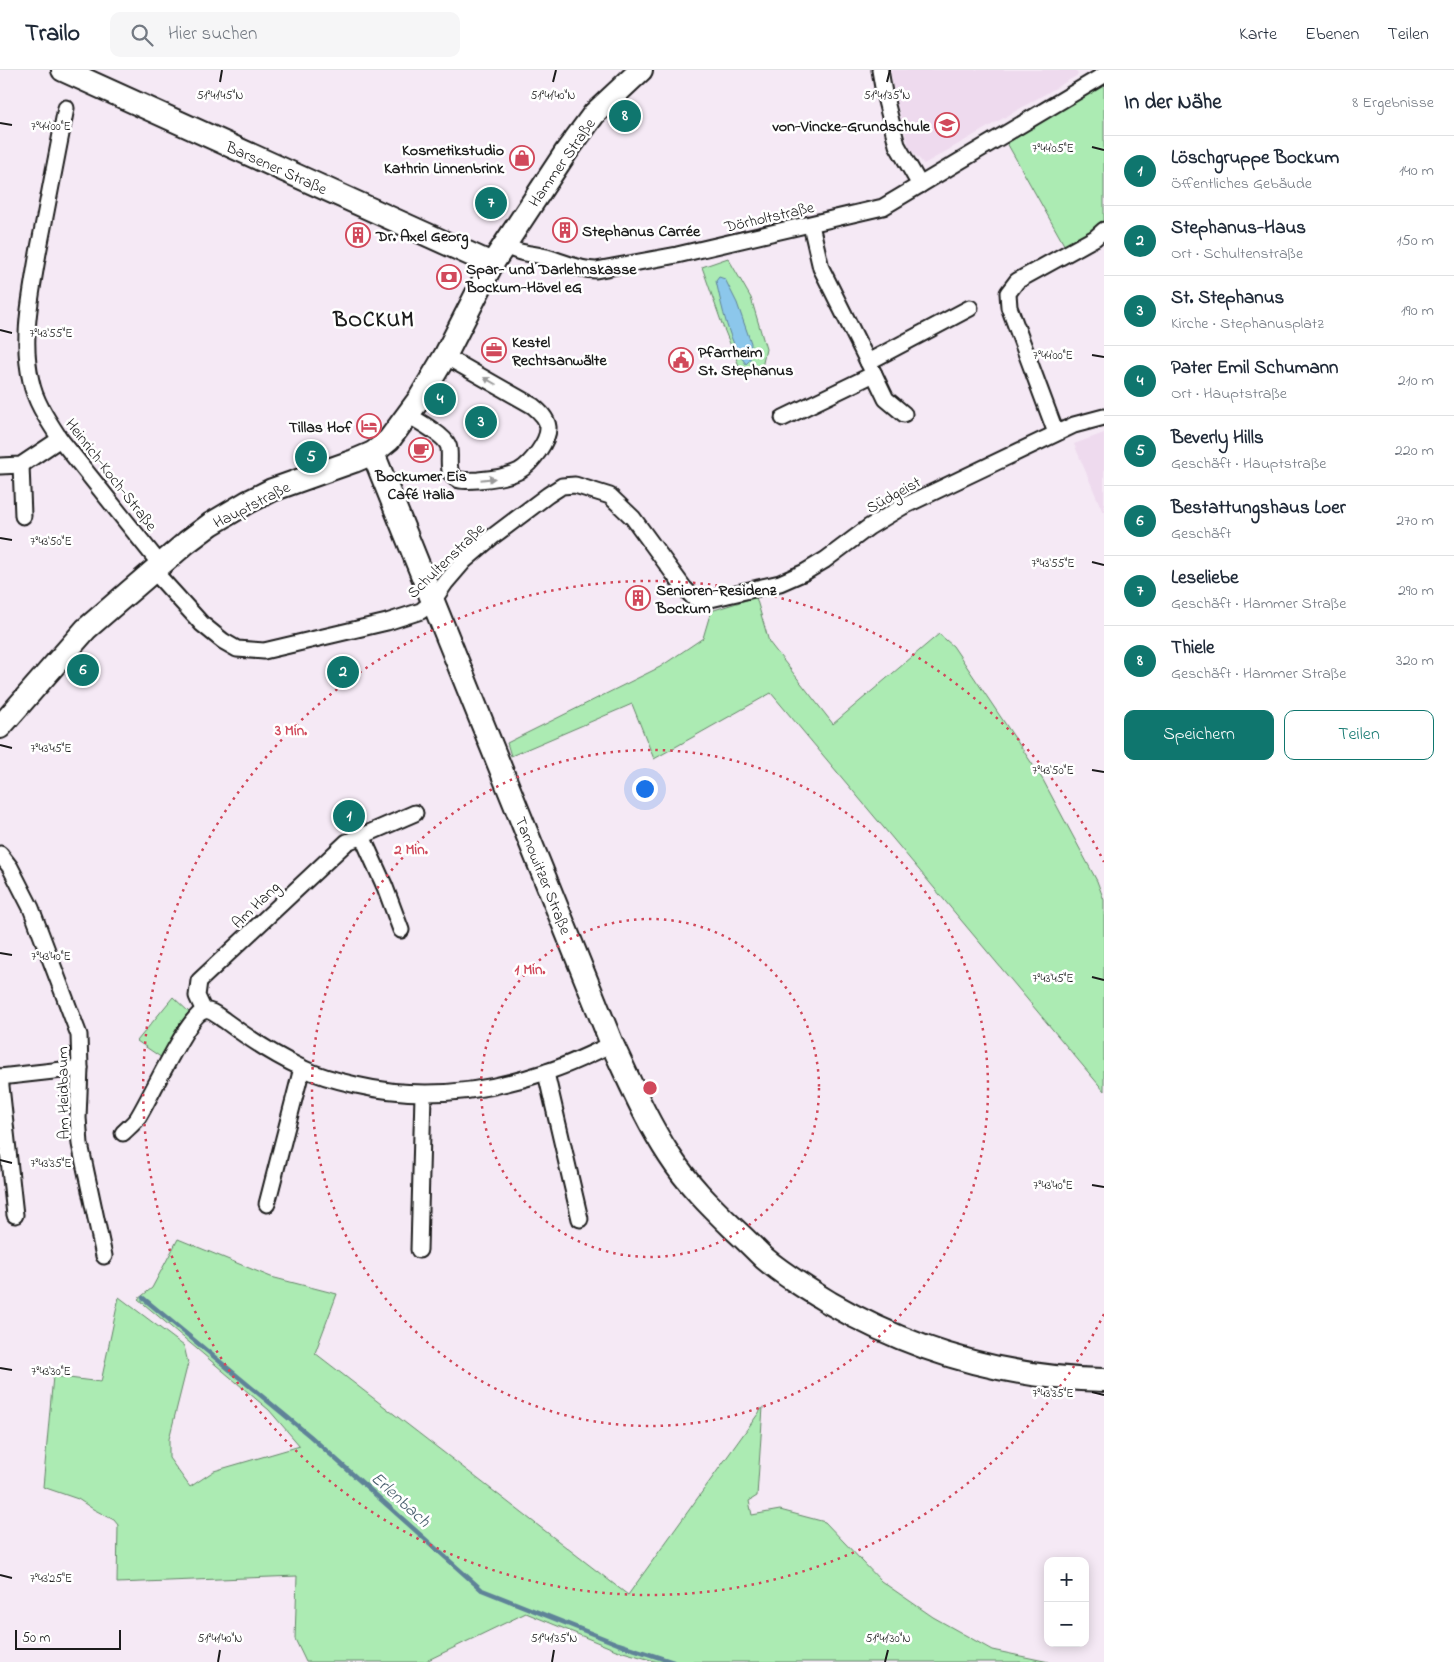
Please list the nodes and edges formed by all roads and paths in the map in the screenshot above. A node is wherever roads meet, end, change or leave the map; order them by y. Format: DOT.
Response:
graph roads {
  1 [pos="63,70"];
  2 [pos="641,70"];
  3 [pos="880,70"];
  4 [pos="1104,75"];
  5 [pos="66,108"];
  6 [pos="920,185"];
  7 [pos="810,225"];
  8 [pos="1104,230"];
  9 [pos="499,255"];
  10 [pos="970,308"];
  11 [pos="445,356"];
  12 [pos="871,368"];
  13 [pos="904,414"];
  14 [pos="408,415"];
  15 [pos="1104,417"];
  16 [pos="783,418"];
  17 [pos="1056,434"];
  18 [pos="60,439"];
  19 [pos="373,453"];
  20 [pos="0,466"];
  21 [pos="21,466"];
  22 [pos="23,516"];
  23 [pos="157,567"];
  24 [pos="433,601"];
  25 [pos="702,601"];
  26 [pos="0,727"];
  27 [pos="415,813"];
  28 [pos="362,836"];
  29 [pos="0,854"];
  30 [pos="401,930"];
  31 [pos="204,1011"];
  32 [pos="612,1044"];
  33 [pos="80,1068"];
  34 [pos="302,1068"];
  35 [pos="546,1072"];
  36 [pos="0,1077"];
  37 [pos="423,1094"];
  38 [pos="123,1133"];
  39 [pos="267,1204"];
  40 [pos="15,1215"];
  41 [pos="580,1219"];
  42 [pos="418,1250"];
  43 [pos="104,1256"];
  44 [pos="1104,1380"];
  1 -- 9 [label="main road, Barsener Straße"];
  2 -- 9 [label="main road, Hammer Straße"];
  3 -- 6 [label="street"];
  4 -- 6 [label="street, Dörholtstraße"];
  5 -- 18 [label="street, Heinrich-Koch-Straße"];
  6 -- 7 [label="street, Dörholtstraße"];
  7 -- 9 [label="street, Dörholtstraße"];
  7 -- 12 [label="street"];
  8 -- 17 [label="street"];
  9 -- 11 [label="main road, Hauptstraße"];
  10 -- 12 [label="street"];
  11 -- 14 [label="main road, Hauptstraße"];
  14 -- 11 [label="street, one-way"];
  12 -- 13 [label="street"];
  12 -- 16 [label="street"];
  14 -- 19 [label="main road, Hauptstraße"];
  15 -- 17 [label="street, Südgeist"];
  17 -- 25 [label="street, Südgeist"];
  18 -- 21 [label="street"];
  18 -- 23 [label="street, Heinrich-Koch-Straße"];
  19 -- 23 [label="main road, Hauptstraße"];
  19 -- 24 [label="main road, Tarnowitzer Straße"];
  20 -- 21 [label="street"];
  21 -- 22 [label="street"];
  23 -- 24 [label="street, Schultenstraße"];
  23 -- 26 [label="main road, Hauptstraße"];
  24 -- 25 [label="street, Schultenstraße"];
  24 -- 32 [label="main road, Tarnowitzer Straße"];
  27 -- 28 [label="street, Am Hang"];
  28 -- 30 [label="street"];
  28 -- 31 [label="street, Am Hang"];
  29 -- 33 [label="street, Am Heidbaum"];
  31 -- 34 [label="street"];
  31 -- 38 [label="street"];
  32 -- 35 [label="street"];
  32 -- 44 [label="main road, Tarnowitzer Straße"];
  33 -- 36 [label="street"];
  33 -- 43 [label="street, Am Heidbaum"];
  34 -- 37 [label="street"];
  34 -- 39 [label="street"];
  35 -- 37 [label="street"];
  35 -- 41 [label="street"];
  36 -- 40 [label="street"];
  37 -- 42 [label="street"];
}
